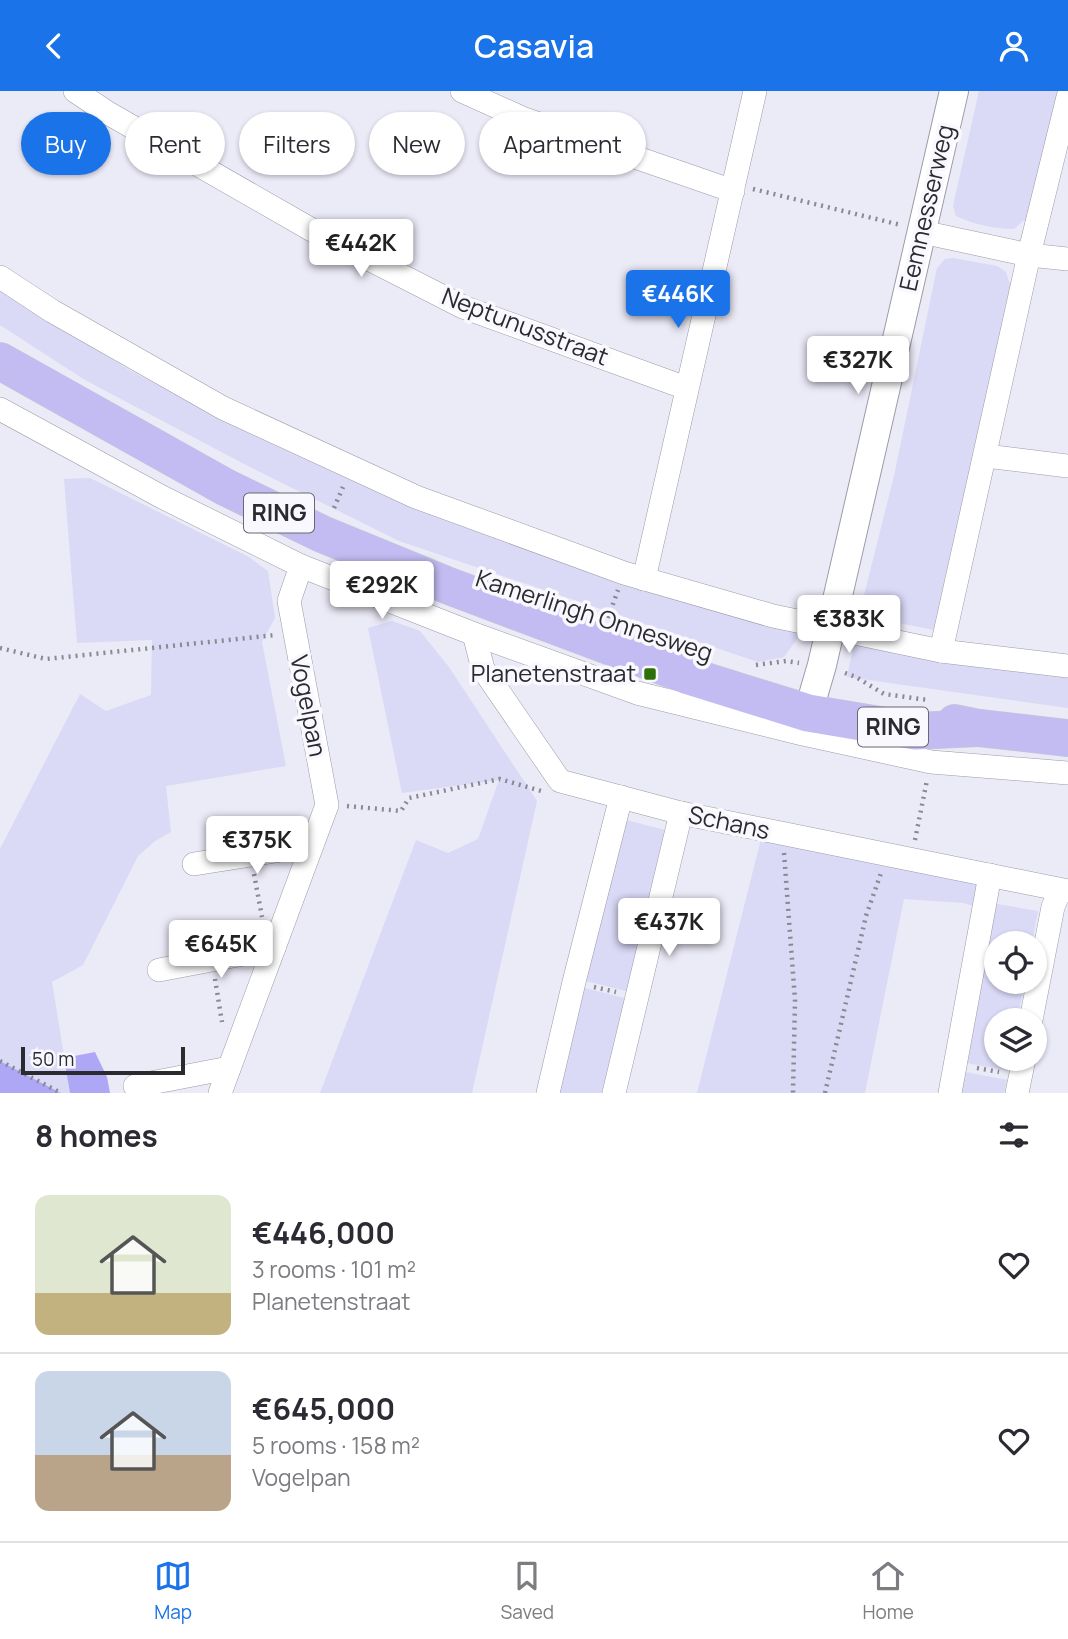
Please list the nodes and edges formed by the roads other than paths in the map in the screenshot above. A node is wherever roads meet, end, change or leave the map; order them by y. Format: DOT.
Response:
graph roads {
  1 [pos="75,91"];
  2 [pos="462,91"];
  3 [pos="755,91"];
  4 [pos="954,91"];
  5 [pos="1068,97"];
  6 [pos="734,188"];
  7 [pos="922,231"];
  8 [pos="1029,255"];
  9 [pos="1068,259"];
  10 [pos="0,277"];
  11 [pos="5,377"];
  12 [pos="686,388"];
  13 [pos="0,409"];
  14 [pos="986,456"];
  15 [pos="1068,466"];
  16 [pos="301,566"];
  17 [pos="634,576"];
  18 [pos="830,628"];
  19 [pos="474,634"];
  20 [pos="941,651"];
  21 [pos="1068,666"];
  22 [pos="812,701"];
  23 [pos="1068,738"];
  24 [pos="1068,773"];
  25 [pos="621,797"];
  26 [pos="681,813"];
  27 [pos="312,845"];
  28 [pos="194,864"];
  29 [pos="990,875"];
  30 [pos="1064,890"];
  31 [pos="271,948"];
  32 [pos="159,970"];
  33 [pos="1033,1008"];
  34 [pos="229,1068"];
  35 [pos="135,1086"];
  36 [pos="220,1093"];
  37 [pos="548,1093"];
  38 [pos="614,1093"];
  39 [pos="950,1093"];
  1 -- 12 [label="street, Neptunusstraat"];
  2 -- 6 [label="street"];
  3 -- 6 [label="street"];
  4 -- 7 [label="street, Eemnesserweg"];
  5 -- 8 [label="street"];
  6 -- 12 [label="street"];
  7 -- 8 [label="street"];
  7 -- 18 [label="street, Eemnesserweg"];
  8 -- 9 [label="street"];
  8 -- 14 [label="street"];
  10 -- 17 [label="street, Kamerlingh Onnesweg"];
  11 -- 22 [label="main road, Kamerlingh Onnesweg / RING"];
  12 -- 17 [label="street"];
  13 -- 16 [label="street, Kamerlingh Onnesweg"];
  14 -- 15 [label="street"];
  14 -- 20 [label="street"];
  16 -- 19 [label="street, Kamerlingh Onnesweg"];
  16 -- 27 [label="street, Vogelpan"];
  17 -- 18 [label="street, Kamerlingh Onnesweg"];
  18 -- 20 [label="street, Kamerlingh Onnesweg"];
  18 -- 22 [label="street, Eemnesserweg"];
  19 -- 22 [label="street, Kamerlingh Onnesweg"];
  19 -- 25 [label="street, Schans"];
  20 -- 21 [label="street, Kamerlingh Onnesweg"];
  22 -- 23 [label="main road, Kamerlingh Onnesweg / RING"];
  22 -- 24 [label="street, Kamerlingh Onnesweg"];
  25 -- 26 [label="street, Schans"];
  25 -- 37 [label="street"];
  26 -- 29 [label="street, Schans"];
  26 -- 38 [label="street"];
  27 -- 28 [label="street"];
  27 -- 31 [label="street"];
  29 -- 30 [label="street, Schans"];
  29 -- 39 [label="street"];
  30 -- 33 [label="street"];
  31 -- 32 [label="street"];
  31 -- 34 [label="street"];
  34 -- 35 [label="street"];
  34 -- 36 [label="street"];
}
